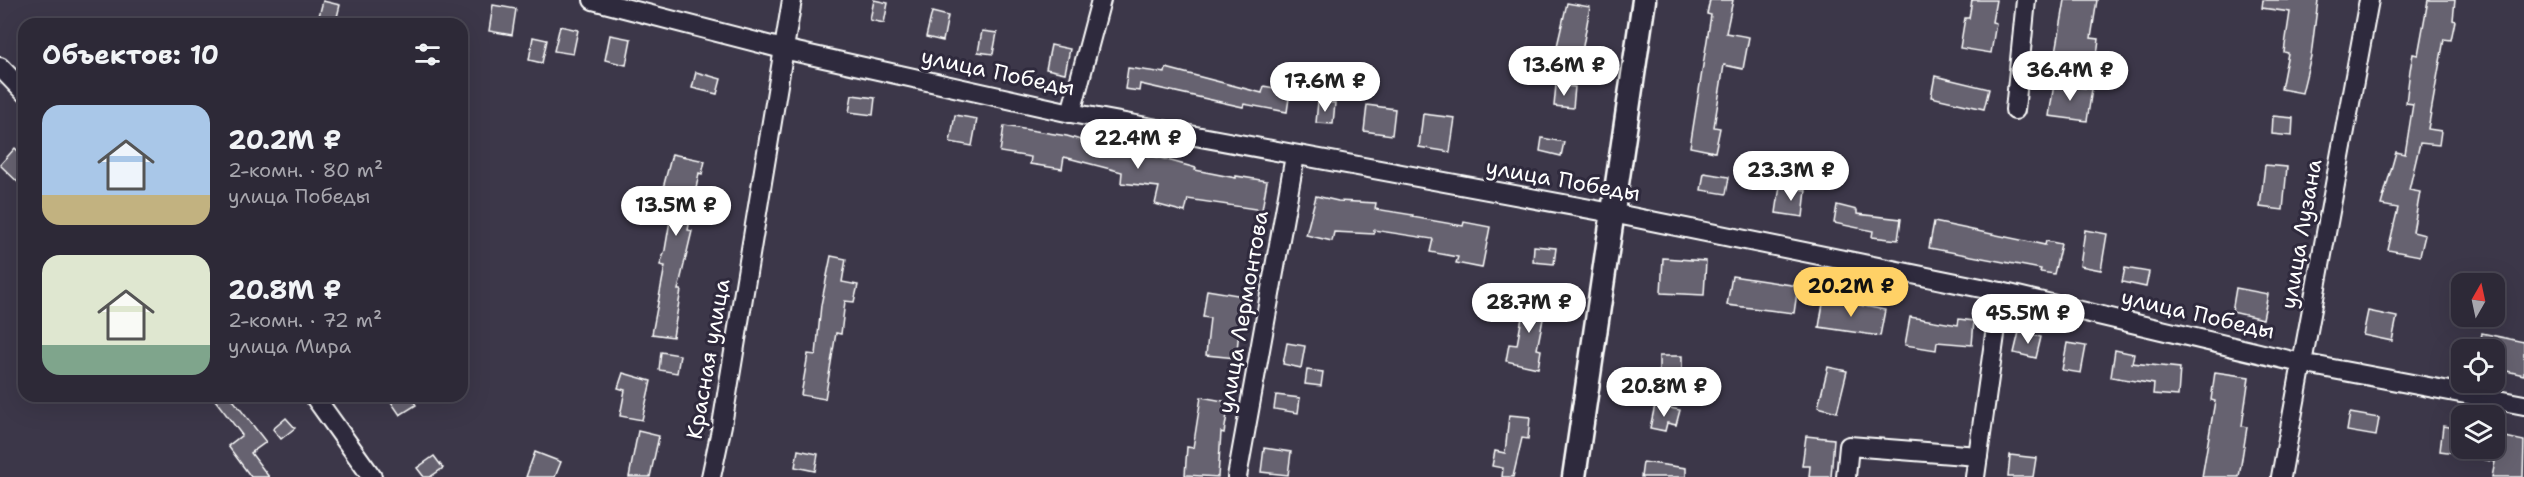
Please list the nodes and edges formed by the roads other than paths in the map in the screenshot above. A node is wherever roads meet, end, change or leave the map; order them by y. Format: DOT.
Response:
graph roads {
  1 [pos="593,0"];
  2 [pos="792,0"];
  3 [pos="1101,0"];
  4 [pos="1644,0"];
  5 [pos="2026,0"];
  6 [pos="2369,0"];
  7 [pos="783,49"];
  8 [pos="0,67"];
  9 [pos="18,86"];
  10 [pos="2016,110"];
  11 [pos="1071,113"];
  12 [pos="1296,156"];
  13 [pos="1611,213"];
  14 [pos="2001,292"];
  15 [pos="2301,363"];
  16 [pos="318,402"];
  17 [pos="2524,405"];
  18 [pos="1978,456"];
  19 [pos="372,477"];
  20 [pos="711,477"];
  21 [pos="1237,477"];
  22 [pos="1574,477"];
  23 [pos="1846,477"];
  24 [pos="1975,477"];
  25 [pos="2281,477"];
  1 -- 7 [label="street, улица Победы"];
  2 -- 7 [label="street, Красная улица"];
  3 -- 11 [label="street"];
  4 -- 13 [label="main road"];
  5 -- 10 [label="street"];
  6 -- 15 [label="street, улица Лузана"];
  7 -- 11 [label="street, улица Победы"];
  7 -- 20 [label="street, Красная улица"];
  8 -- 9 [label="street"];
  11 -- 12 [label="street, улица Победы"];
  12 -- 13 [label="street, улица Победы"];
  12 -- 21 [label="street, улица Лермонтова"];
  13 -- 14 [label="street, улица Победы"];
  13 -- 22 [label="main road"];
  14 -- 15 [label="street, улица Победы"];
  14 -- 18 [label="street"];
  15 -- 17 [label="street, улица Победы"];
  15 -- 25 [label="street, улица Лузана"];
  16 -- 19 [label="street"];
  18 -- 23 [label="street"];
  18 -- 24 [label="street"];
}
